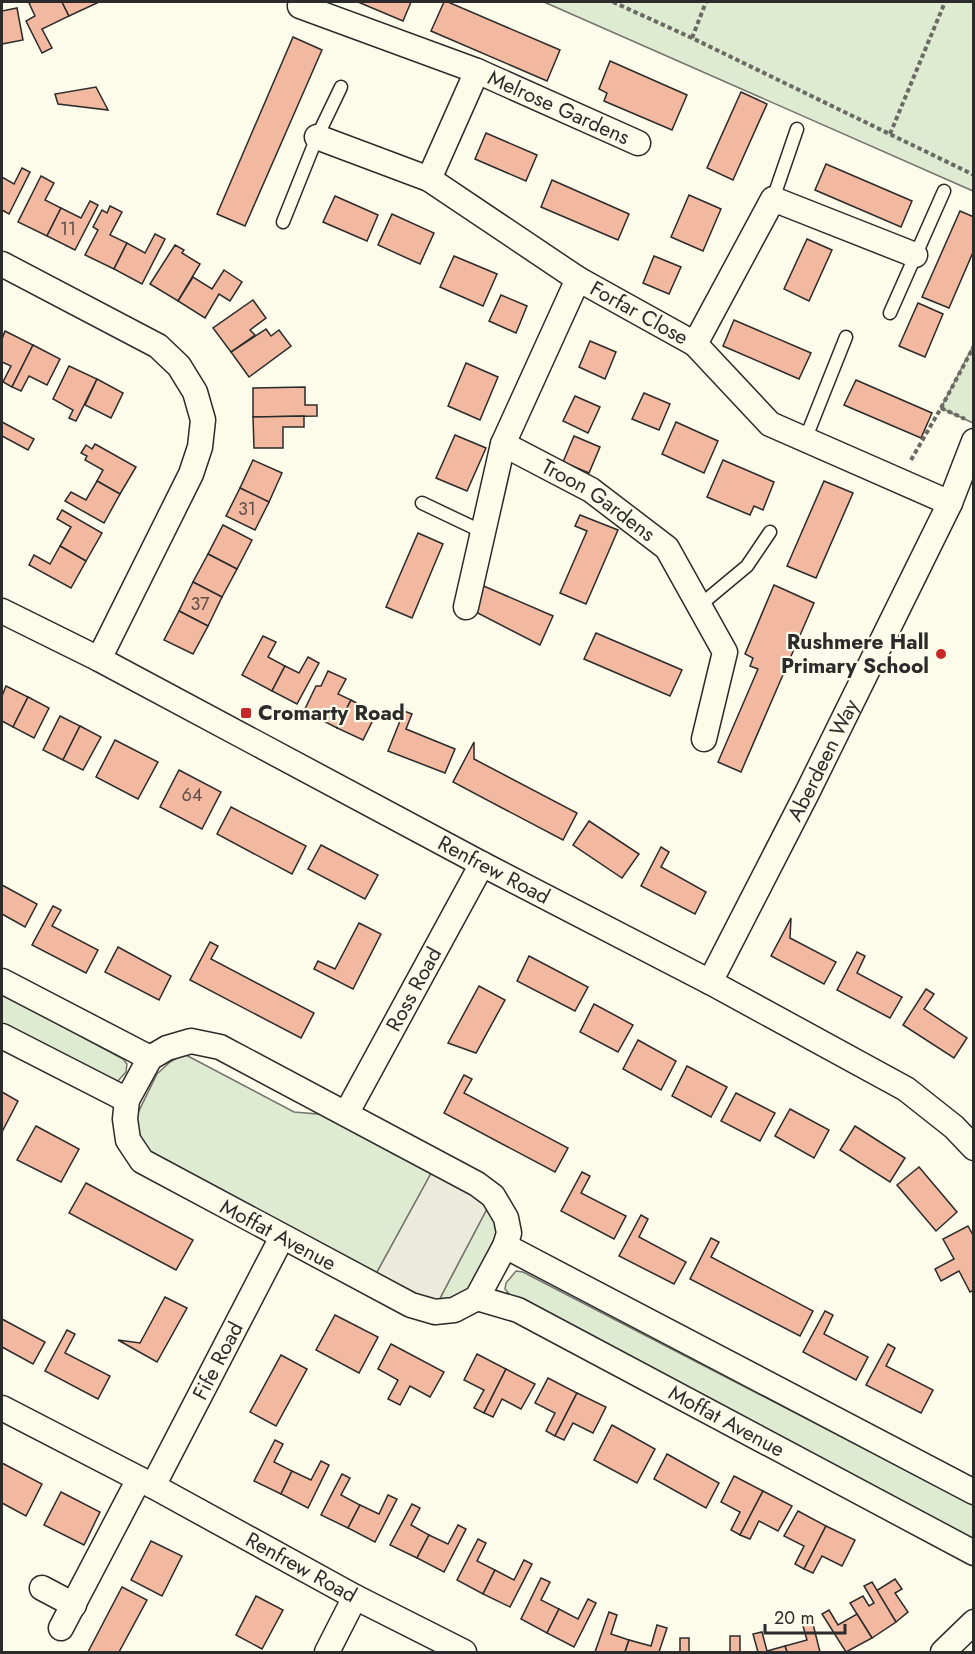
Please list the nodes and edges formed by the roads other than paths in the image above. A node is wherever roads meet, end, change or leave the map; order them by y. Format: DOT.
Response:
graph roads {
  1 [pos="300,6"];
  2 [pos="477,71"];
  3 [pos="341,87"];
  4 [pos="797,129"];
  5 [pos="317,137"];
  6 [pos="638,143"];
  7 [pos="429,179"];
  8 [pos="944,191"];
  9 [pos="773,199"];
  10 [pos="283,222"];
  11 [pos="915,255"];
  12 [pos="2,264"];
  13 [pos="578,279"];
  14 [pos="890,313"];
  15 [pos="846,337"];
  16 [pos="695,344"];
  17 [pos="806,440"];
  18 [pos="974,441"];
  19 [pos="503,444"];
  20 [pos="422,503"];
  21 [pos="950,503"];
  22 [pos="483,532"];
  23 [pos="770,532"];
  24 [pos="699,606"];
  25 [pos="466,607"];
  26 [pos="2,611"];
  27 [pos="99,659"];
  28 [pos="704,739"];
  29 [pos="482,864"];
  30 [pos="2,981"];
  31 [pos="710,982"];
  32 [pos="2,1036"];
  33 [pos="150,1058"];
  34 [pos="127,1100"];
  35 [pos="346,1114"];
  36 [pos="974,1148"];
  37 [pos="282,1237"];
  38 [pos="505,1246"];
  39 [pos="477,1298"];
  40 [pos="2,1408"];
  41 [pos="146,1482"];
  42 [pos="974,1492"];
  43 [pos="974,1553"];
  44 [pos="42,1588"];
  45 [pos="355,1597"];
  46 [pos="74,1605"];
  47 [pos="974,1622"];
  48 [pos="61,1628"];
  49 [pos="327,1653"];
  50 [pos="464,1653"];
  51 [pos="943,1653"];
  1 -- 2 [label="street, Melrose Gardens"];
  2 -- 6 [label="street, Melrose Gardens"];
  2 -- 7 [label="street, Melrose Gardens"];
  3 -- 5 [label="lane"];
  4 -- 9 [label="lane"];
  5 -- 7 [label="street, Forfar Close"];
  5 -- 10 [label="lane"];
  7 -- 13 [label="street, Forfar Close"];
  8 -- 11 [label="lane"];
  9 -- 11 [label="street"];
  9 -- 16 [label="street"];
  11 -- 14 [label="lane"];
  12 -- 27 [label="street"];
  13 -- 16 [label="street, Forfar Close"];
  13 -- 19 [label="street"];
  15 -- 17 [label="lane"];
  16 -- 17 [label="street, Forfar Close"];
  17 -- 21 [label="street, Forfar Close"];
  18 -- 21 [label="street, Aberdeen Way"];
  19 -- 22 [label="street"];
  19 -- 24 [label="street, Troon Gardens"];
  20 -- 22 [label="lane"];
  21 -- 31 [label="street, Aberdeen Way"];
  22 -- 25 [label="street"];
  23 -- 24 [label="lane"];
  24 -- 28 [label="street, Troon Gardens"];
  26 -- 27 [label="street, Renfrew Road"];
  27 -- 29 [label="street, Renfrew Road"];
  29 -- 31 [label="street, Renfrew Road"];
  29 -- 35 [label="street, Ross Road"];
  30 -- 33 [label="street"];
  31 -- 36 [label="street, Renfrew Road"];
  32 -- 34 [label="street"];
  33 -- 34 [label="street, Moffat Avenue"];
  33 -- 35 [label="street"];
  34 -- 37 [label="street, Moffat Avenue"];
  35 -- 38 [label="street"];
  37 -- 39 [label="street, Moffat Avenue"];
  37 -- 41 [label="street, Fife Road"];
  38 -- 39 [label="street"];
  38 -- 42 [label="street"];
  39 -- 43 [label="street, Moffat Avenue"];
  40 -- 41 [label="street, Renfrew Road"];
  41 -- 45 [label="street, Renfrew Road"];
  41 -- 46 [label="street"];
  44 -- 46 [label="street"];
  45 -- 49 [label="street"];
  45 -- 50 [label="street, Renfrew Road"];
  46 -- 48 [label="street"];
  47 -- 51 [label="street"];
}
